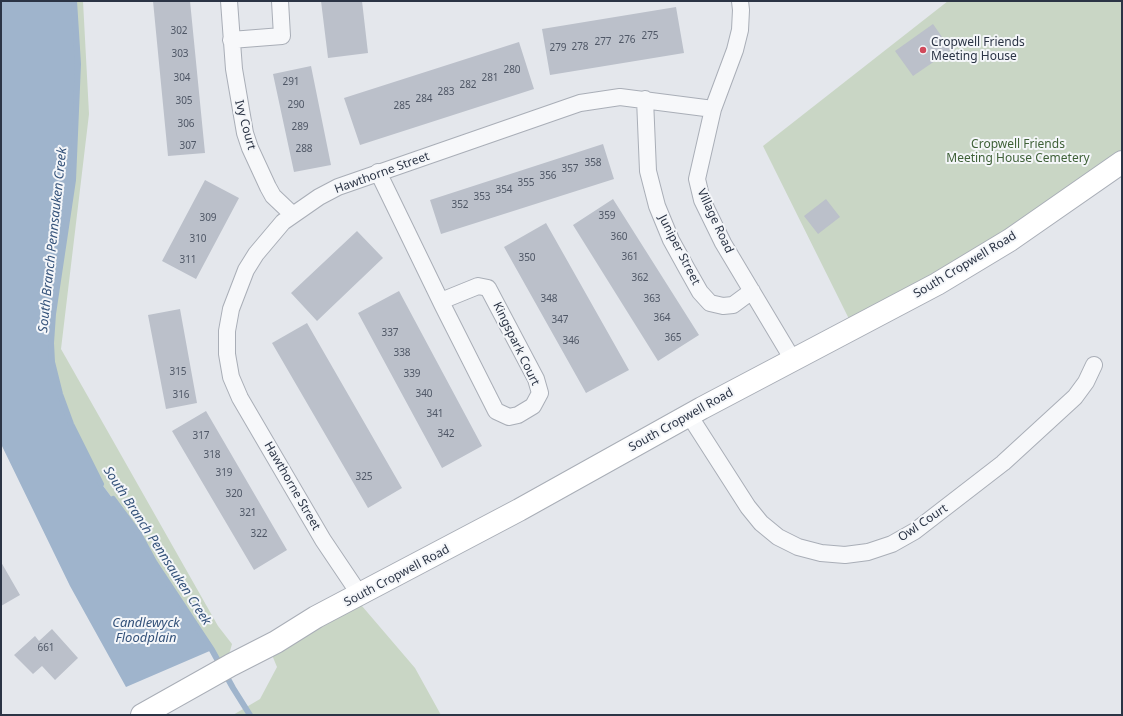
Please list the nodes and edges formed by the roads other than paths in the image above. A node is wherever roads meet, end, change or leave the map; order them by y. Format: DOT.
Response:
graph roads {
  1 [pos="228,1"];
  2 [pos="280,1"];
  3 [pos="740,1"];
  4 [pos="231,40"];
  5 [pos="644,99"];
  6 [pos="713,109"];
  7 [pos="1122,162"];
  8 [pos="378,172"];
  9 [pos="293,215"];
  10 [pos="752,291"];
  11 [pos="441,301"];
  12 [pos="793,360"];
  13 [pos="1094,365"];
  14 [pos="689,415"];
  15 [pos="360,595"];
  16 [pos="142,715"];
  1 -- 4 [label="street, Ivy Court"];
  2 -- 4 [label="street"];
  3 -- 6 [label="street, Village Road"];
  4 -- 9 [label="street, Ivy Court"];
  5 -- 6 [label="street, Hawthorne Street"];
  5 -- 8 [label="street, Hawthorne Street"];
  5 -- 10 [label="street, Juniper Street"];
  6 -- 10 [label="street, Village Road"];
  7 -- 12 [label="street, South Cropwell Road"];
  8 -- 9 [label="street, Hawthorne Street"];
  8 -- 11 [label="street, Kingspark Court"];
  9 -- 15 [label="street, Hawthorne Street"];
  10 -- 12 [label="street, Village Road"];
  11 -- 11 [label="street, Kingspark Court"];
  12 -- 14 [label="street, South Cropwell Road"];
  13 -- 14 [label="street, Owl Court"];
  14 -- 15 [label="street, South Cropwell Road"];
  15 -- 16 [label="street, South Cropwell Road"];
}
